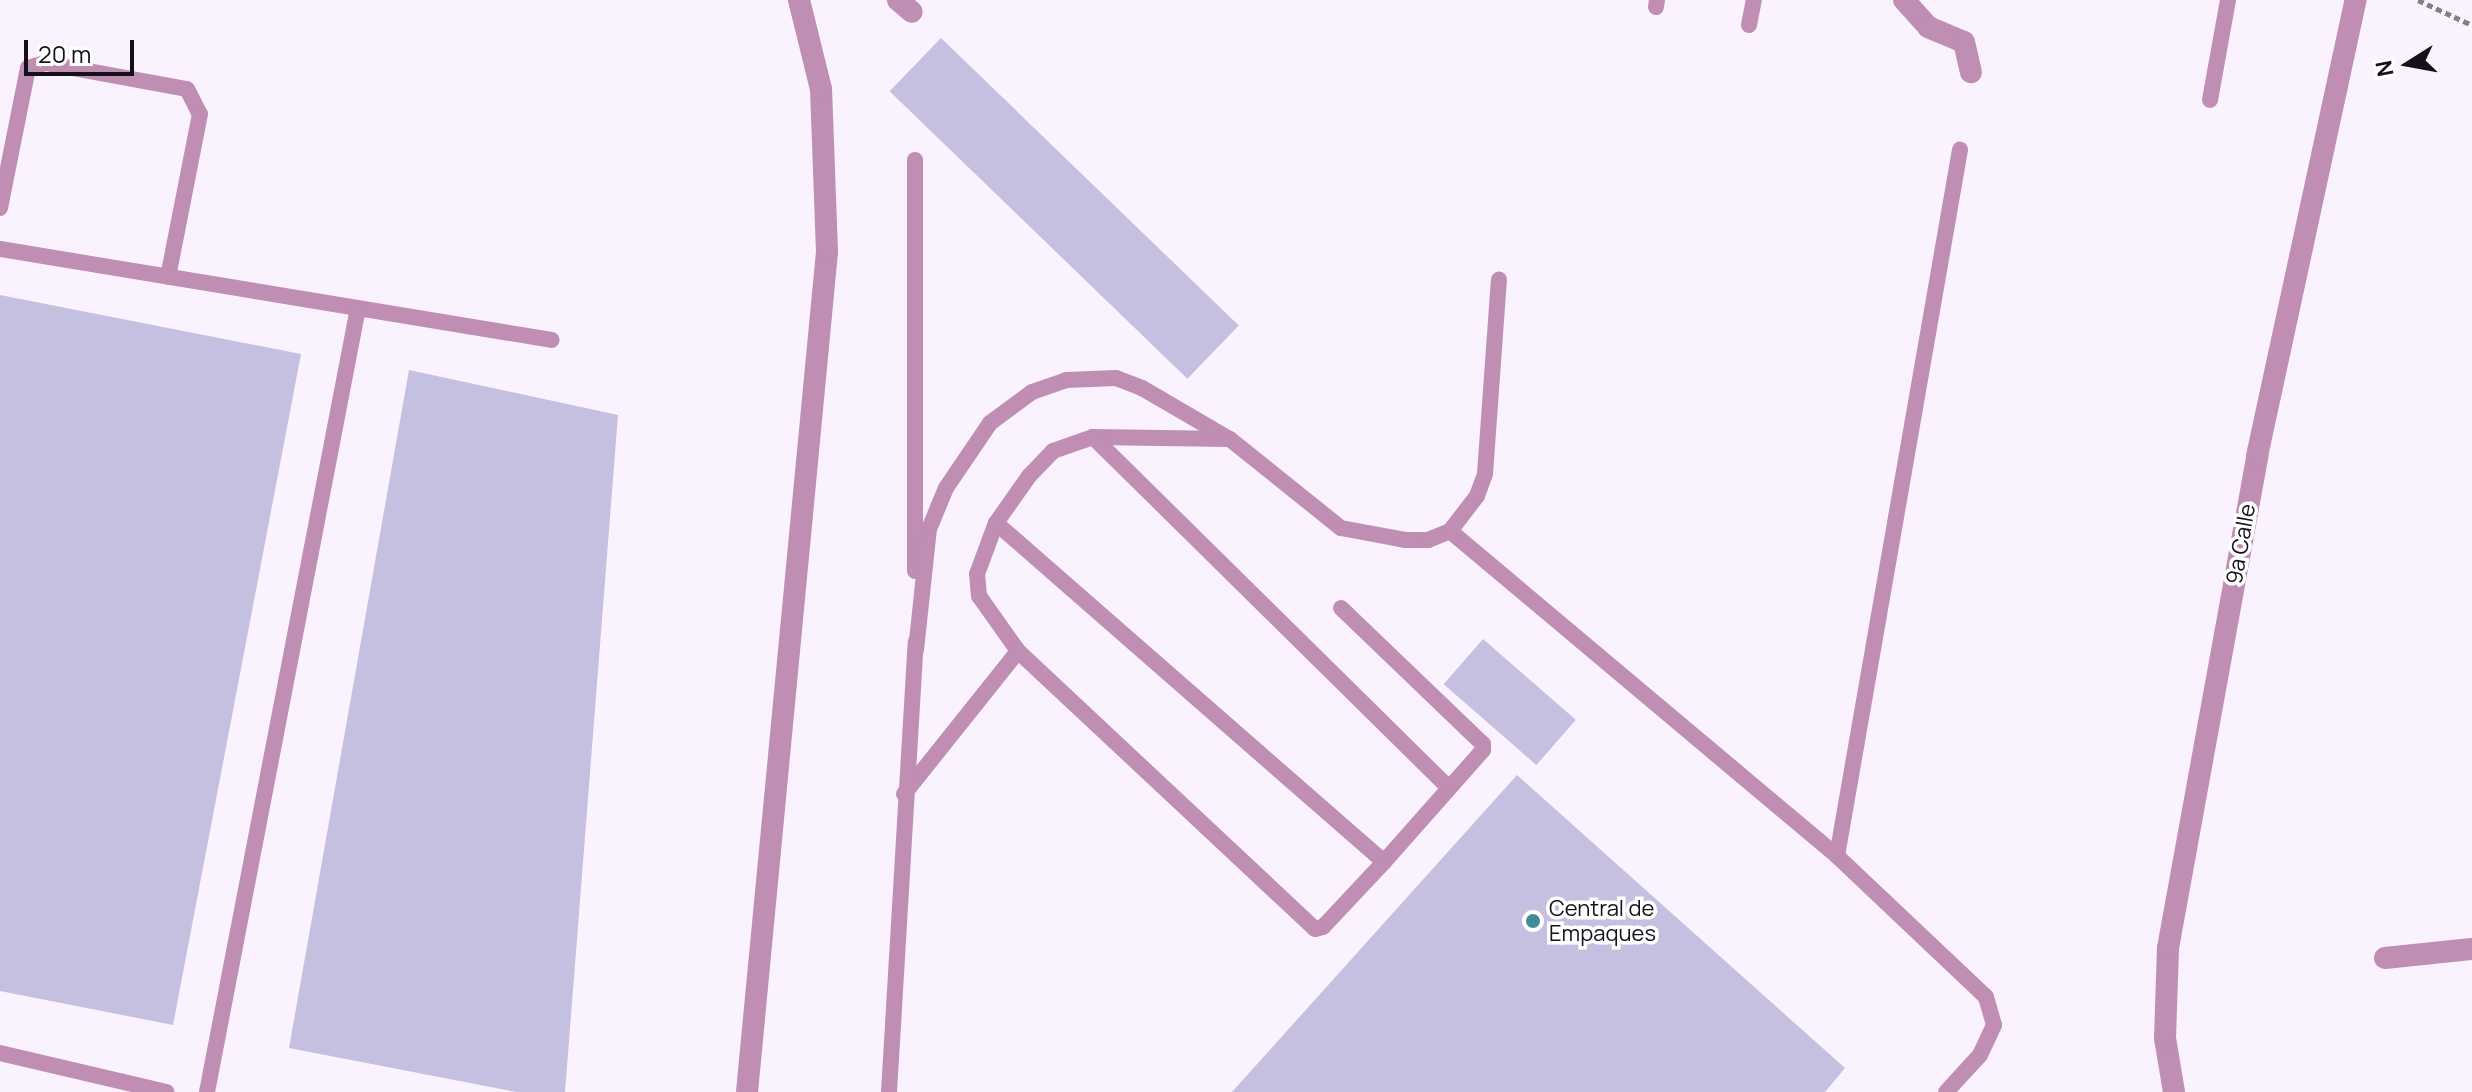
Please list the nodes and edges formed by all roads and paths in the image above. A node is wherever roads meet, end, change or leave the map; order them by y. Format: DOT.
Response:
graph roads {
  1 [pos="799,0"];
  2 [pos="1754,0"];
  3 [pos="1904,0"];
  4 [pos="2228,0"];
  5 [pos="2356,0"];
  6 [pos="2418,0"];
  7 [pos="1749,25"];
  8 [pos="2472,25"];
  9 [pos="1971,72"];
  10 [pos="2210,100"];
  11 [pos="1960,150"];
  12 [pos="915,160"];
  13 [pos="0,208"];
  14 [pos="0,249"];
  15 [pos="168,277"];
  16 [pos="1499,280"];
  17 [pos="358,308"];
  18 [pos="552,340"];
  19 [pos="1093,437"];
  20 [pos="1231,440"];
  21 [pos="996,523"];
  22 [pos="1450,531"];
  23 [pos="1341,608"];
  24 [pos="916,650"];
  25 [pos="1018,651"];
  26 [pos="1448,787"];
  27 [pos="903,795"];
  28 [pos="1837,856"];
  29 [pos="1384,862"];
  30 [pos="2472,949"];
  31 [pos="2385,958"];
  32 [pos="0,1053"];
  33 [pos="166,1092"];
  34 [pos="207,1092"];
  35 [pos="747,1092"];
  36 [pos="889,1092"];
  37 [pos="1946,1092"];
  38 [pos="2174,1092"];
  1 -- 35 [label="street"];
  2 -- 7 [label="lane"];
  3 -- 9 [label="street"];
  4 -- 10 [label="lane"];
  5 -- 38 [label="street, 9a Calle"];
  6 -- 8 [label="path"];
  11 -- 28 [label="lane"];
  12 -- 24 [label="lane"];
  13 -- 15 [label="lane"];
  14 -- 15 [label="lane"];
  15 -- 17 [label="lane"];
  16 -- 22 [label="lane"];
  17 -- 18 [label="lane"];
  17 -- 34 [label="lane"];
  19 -- 20 [label="lane"];
  19 -- 21 [label="lane"];
  19 -- 26 [label="lane"];
  20 -- 22 [label="lane"];
  20 -- 24 [label="lane"];
  21 -- 25 [label="lane"];
  21 -- 29 [label="lane"];
  22 -- 28 [label="lane"];
  23 -- 26 [label="lane"];
  24 -- 27 [label="lane"];
  25 -- 27 [label="lane"];
  25 -- 29 [label="lane"];
  26 -- 29 [label="lane"];
  27 -- 36 [label="lane"];
  28 -- 37 [label="lane"];
  30 -- 31 [label="street"];
  32 -- 33 [label="lane"];
}
